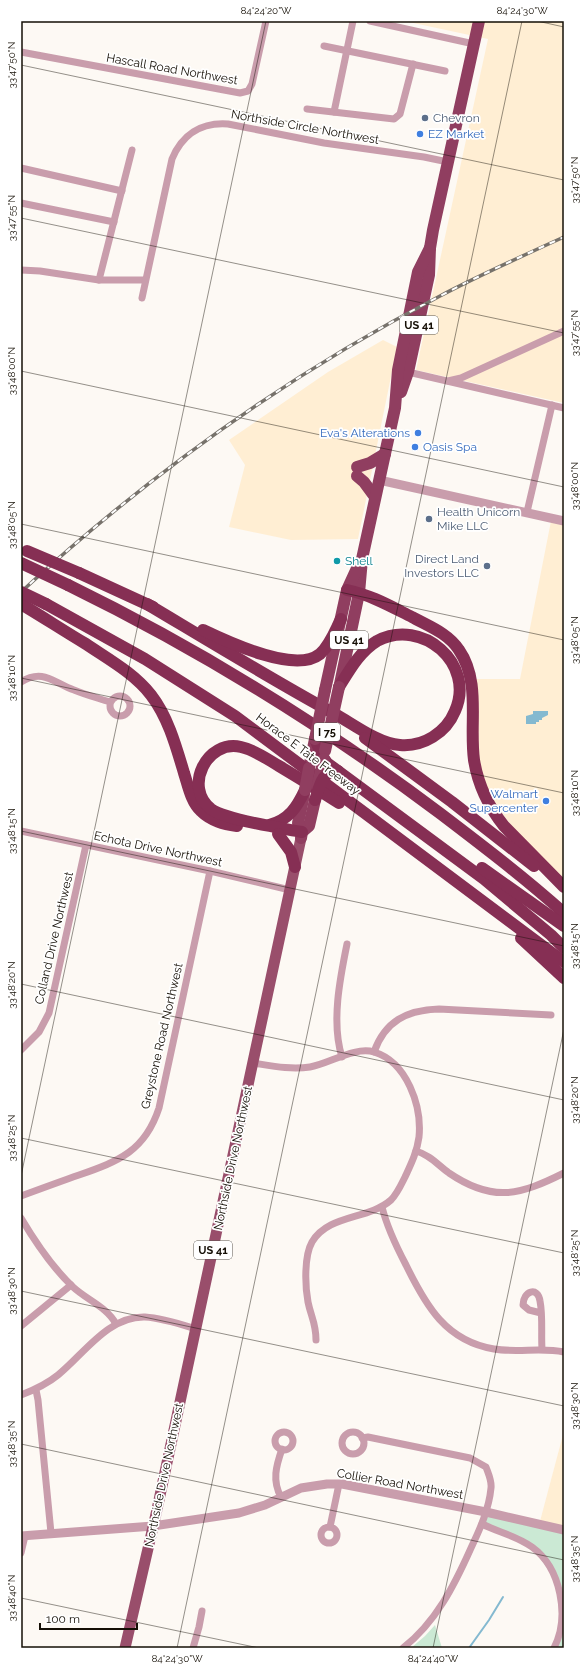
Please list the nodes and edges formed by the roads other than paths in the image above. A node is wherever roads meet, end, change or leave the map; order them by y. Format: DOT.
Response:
graph roads {
  1 [pos="266,21"];
  2 [pos="353,21"];
  3 [pos="370,21"];
  4 [pos="479,21"];
  5 [pos="474,44"];
  6 [pos="324,46"];
  7 [pos="347,50"];
  8 [pos="21,52"];
  9 [pos="413,64"];
  10 [pos="445,71"];
  11 [pos="307,109"];
  12 [pos="334,112"];
  13 [pos="132,150"];
  14 [pos="448,162"];
  15 [pos="21,168"];
  16 [pos="122,191"];
  17 [pos="21,203"];
  18 [pos="114,222"];
  19 [pos="430,248"];
  20 [pos="21,270"];
  21 [pos="99,280"];
  22 [pos="145,280"];
  23 [pos="142,298"];
  24 [pos="564,331"];
  25 [pos="408,372"];
  26 [pos="446,381"];
  27 [pos="552,405"];
  28 [pos="395,408"];
  29 [pos="564,408"];
  30 [pos="385,454"];
  31 [pos="379,480"];
  32 [pos="375,498"];
  33 [pos="527,512"];
  34 [pos="564,521"];
  35 [pos="24,550"];
  36 [pos="362,559"];
  37 [pos="21,563"];
  38 [pos="347,590"];
  39 [pos="21,592"];
  40 [pos="359,593"];
  41 [pos="21,604"];
  42 [pos="147,604"];
  43 [pos="341,619"];
  44 [pos="21,682"];
  45 [pos="339,687"];
  46 [pos="110,702"];
  47 [pos="317,704"];
  48 [pos="315,738"];
  49 [pos="327,756"];
  50 [pos="309,768"];
  51 [pos="338,772"];
  52 [pos="302,797"];
  53 [pos="314,805"];
  54 [pos="268,825"];
  55 [pos="21,831"];
  56 [pos="278,834"];
  57 [pos="302,835"];
  58 [pos="86,845"];
  59 [pos="427,859"];
  60 [pos="295,867"];
  61 [pos="210,871"];
  62 [pos="490,879"];
  63 [pos="564,887"];
  64 [pos="290,890"];
  65 [pos="564,890"];
  66 [pos="477,896"];
  67 [pos="564,913"];
  68 [pos="564,926"];
  69 [pos="347,944"];
  70 [pos="564,948"];
  71 [pos="564,962"];
  72 [pos="564,978"];
  73 [pos="551,1014"];
  74 [pos="21,1050"];
  75 [pos="374,1052"];
  76 [pos="342,1057"];
  77 [pos="253,1064"];
  78 [pos="416,1151"];
  79 [pos="564,1173"];
  80 [pos="21,1196"];
  81 [pos="382,1206"];
  82 [pos="21,1218"];
  83 [pos="71,1286"];
  84 [pos="541,1313"];
  85 [pos="116,1324"];
  86 [pos="21,1326"];
  87 [pos="196,1329"];
  88 [pos="316,1340"];
  89 [pos="542,1349"];
  90 [pos="564,1352"];
  91 [pos="36,1390"];
  92 [pos="21,1395"];
  93 [pos="362,1438"];
  94 [pos="282,1449"];
  95 [pos="339,1484"];
  96 [pos="281,1497"];
  97 [pos="486,1512"];
  98 [pos="482,1524"];
  99 [pos="153,1526"];
  100 [pos="330,1527"];
  101 [pos="564,1530"];
  102 [pos="51,1533"];
  103 [pos="23,1536"];
  104 [pos="21,1553"];
  105 [pos="202,1611"];
  106 [pos="125,1648"];
  107 [pos="193,1648"];
  108 [pos="403,1648"];
  109 [pos="554,1648"];
  1 -- 8 [label="street, Hascall Road Northwest"];
  2 -- 7 [label="street"];
  3 -- 5 [label="street"];
  4 -- 5 [label="highway, Northside Drive Northwest / US 41"];
  5 -- 14 [label="highway, Northside Drive Northwest / US 41"];
  6 -- 7 [label="street"];
  7 -- 9 [label="street"];
  7 -- 12 [label="street"];
  9 -- 10 [label="street"];
  9 -- 12 [label="street"];
  11 -- 12 [label="street"];
  13 -- 16 [label="street"];
  14 -- 19 [label="highway, Northside Drive Northwest / US 41"];
  14 -- 22 [label="street, Northside Circle Northwest"];
  15 -- 16 [label="street"];
  16 -- 18 [label="street"];
  17 -- 18 [label="street"];
  18 -- 21 [label="street"];
  19 -- 25 [label="highway, Northside Drive Northwest / US 41"];
  19 -- 28 [label="highway, Northside Drive Northwest / US 41"];
  20 -- 21 [label="street"];
  21 -- 22 [label="street"];
  22 -- 23 [label="street, Northside Circle Northwest"];
  24 -- 26 [label="street"];
  25 -- 26 [label="street"];
  25 -- 28 [label="highway, Northside Drive Northwest / US 41"];
  26 -- 27 [label="street"];
  27 -- 29 [label="street"];
  27 -- 33 [label="street"];
  28 -- 30 [label="highway, Northside Drive Northwest / US 41"];
  30 -- 31 [label="highway, Northside Drive Northwest / US 41"];
  30 -- 32 [label="highway"];
  31 -- 32 [label="highway, Northside Drive Northwest / US 41"];
  31 -- 33 [label="street"];
  32 -- 36 [label="highway, Northside Drive Northwest / US 41"];
  33 -- 34 [label="street"];
  35 -- 42 [label="highway, bridge"];
  36 -- 38 [label="highway, Northside Drive Northwest / US 41"];
  36 -- 40 [label="highway, Northside Drive Northwest / US 41"];
  37 -- 67 [label="highway, Horace E Tate Freeway / I 75, bridge"];
  38 -- 40 [label="highway"];
  38 -- 43 [label="highway, Northside Drive Northwest / US 41"];
  39 -- 59 [label="highway, Horace E Tate Freeway, bridge"];
  40 -- 45 [label="highway, Northside Drive Northwest / US 41"];
  40 -- 63 [label="highway"];
  41 -- 56 [label="highway"];
  42 -- 43 [label="highway"];
  42 -- 47 [label="highway"];
  43 -- 48 [label="highway, Northside Drive Northwest / US 41, bridge"];
  44 -- 46 [label="street"];
  45 -- 47 [label="highway"];
  45 -- 49 [label="highway, Northside Drive Northwest / US 41, bridge"];
  47 -- 65 [label="highway"];
  48 -- 49 [label="highway"];
  48 -- 50 [label="highway, Northside Drive Northwest / US 41"];
  49 -- 50 [label="highway"];
  49 -- 51 [label="highway"];
  49 -- 53 [label="highway, Northside Drive Northwest / US 41, bridge"];
  49 -- 62 [label="highway"];
  50 -- 52 [label="highway, Northside Drive Northwest / US 41, bridge"];
  51 -- 53 [label="highway, bridge"];
  51 -- 62 [label="highway"];
  52 -- 54 [label="highway"];
  52 -- 57 [label="highway, Northside Drive Northwest / US 41"];
  53 -- 57 [label="highway, Northside Drive Northwest / US 41"];
  54 -- 57 [label="highway"];
  54 -- 59 [label="highway"];
  55 -- 58 [label="street, Echota Drive Northwest"];
  56 -- 57 [label="highway"];
  56 -- 60 [label="highway"];
  57 -- 60 [label="main road, Northside Drive Northwest / US 41"];
  58 -- 61 [label="street, Echota Drive Northwest"];
  58 -- 74 [label="street, Colland Drive Northwest"];
  59 -- 66 [label="highway, Horace E Tate Freeway"];
  60 -- 64 [label="main road, Northside Drive Northwest / US 41"];
  61 -- 64 [label="street, Echota Drive Northwest"];
  61 -- 80 [label="street, Greystone Road Northwest"];
  62 -- 68 [label="highway"];
  62 -- 70 [label="highway"];
  64 -- 77 [label="main road, Northside Drive Northwest / US 41"];
  66 -- 71 [label="highway, Horace E Tate Freeway"];
  66 -- 72 [label="highway"];
  69 -- 76 [label="street"];
  73 -- 75 [label="street"];
  75 -- 76 [label="street"];
  75 -- 78 [label="street"];
  76 -- 77 [label="street"];
  77 -- 87 [label="main road, Northside Drive Northwest / US 41"];
  78 -- 79 [label="street"];
  78 -- 81 [label="street"];
  81 -- 88 [label="street"];
  81 -- 89 [label="street"];
  82 -- 83 [label="street"];
  83 -- 85 [label="street"];
  83 -- 86 [label="street"];
  84 -- 89 [label="street"];
  85 -- 87 [label="street"];
  85 -- 91 [label="street"];
  87 -- 99 [label="main road, Northside Drive Northwest / US 41"];
  89 -- 90 [label="street"];
  91 -- 92 [label="street"];
  91 -- 102 [label="street"];
  93 -- 97 [label="street"];
  94 -- 96 [label="street"];
  95 -- 96 [label="street, Collier Road Northwest"];
  95 -- 97 [label="street, Collier Road Northwest"];
  95 -- 100 [label="street"];
  96 -- 99 [label="street, Collier Road Northwest"];
  97 -- 98 [label="street"];
  97 -- 101 [label="street, Collier Road Northwest"];
  98 -- 108 [label="street"];
  98 -- 109 [label="street"];
  99 -- 102 [label="street, Collier Road Northwest"];
  99 -- 106 [label="main road, Northside Drive Northwest / US 41"];
  102 -- 103 [label="street, Collier Road Northwest"];
  103 -- 104 [label="street"];
  105 -- 107 [label="street"];
}
